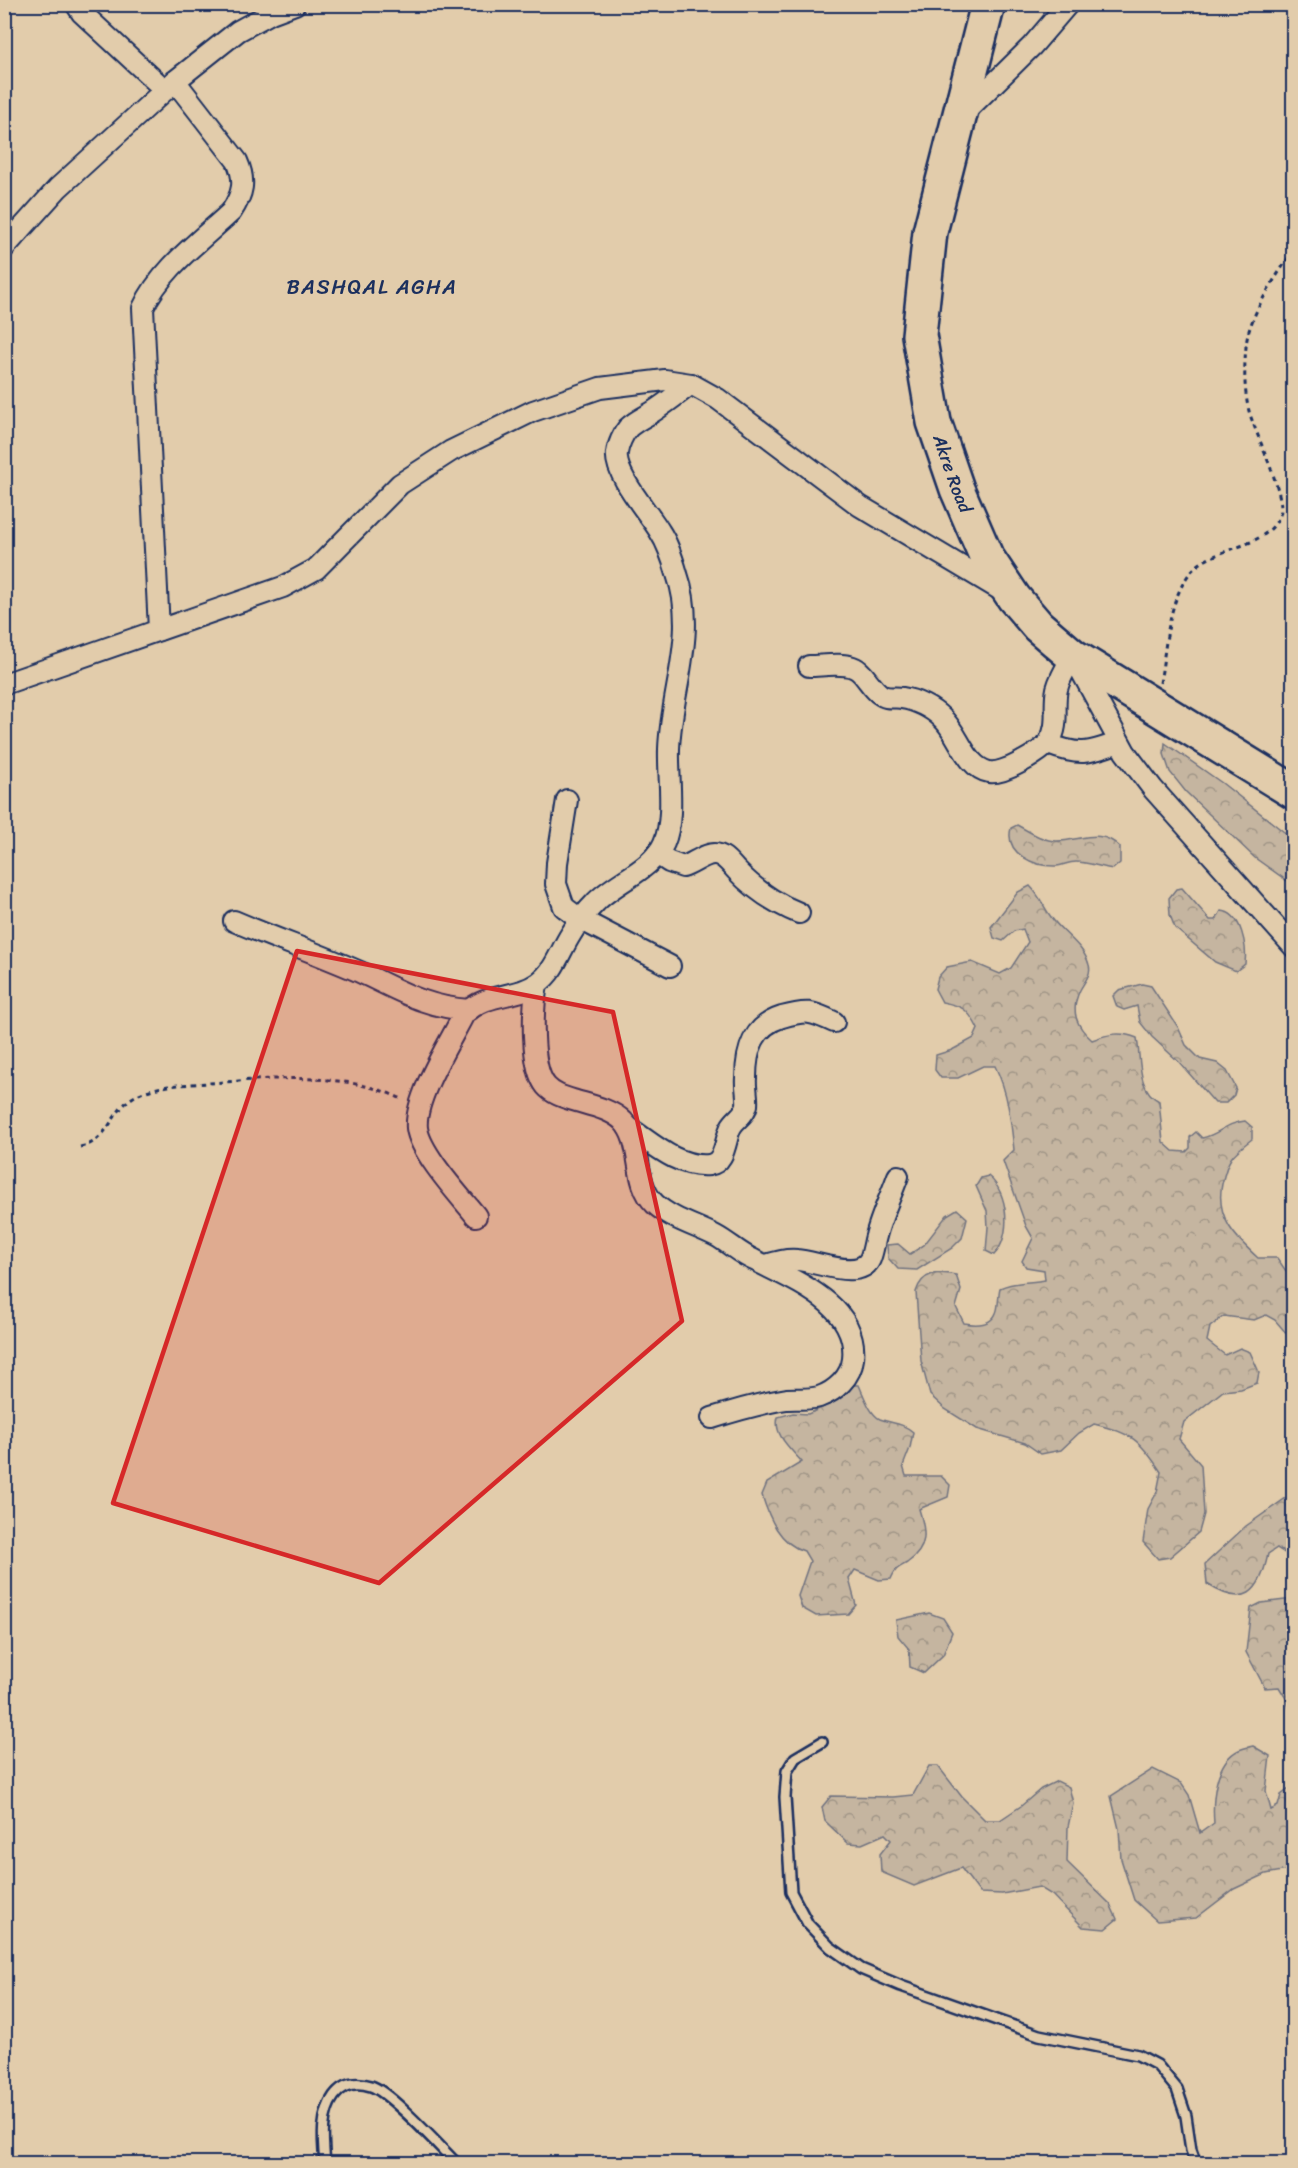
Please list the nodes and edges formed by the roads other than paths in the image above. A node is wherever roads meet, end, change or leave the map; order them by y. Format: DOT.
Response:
graph roads {
  1 [pos="76,4"];
  2 [pos="294,4"];
  3 [pos="988,4"];
  4 [pos="1068,4"];
  5 [pos="170,86"];
  6 [pos="959,118"];
  7 [pos="4,248"];
  8 [pos="692,384"];
  9 [pos="1014,598"];
  10 [pos="159,630"];
  11 [pos="1073,656"];
  12 [pos="809,666"];
  13 [pos="4,684"];
  14 [pos="1119,742"];
  15 [pos="1048,744"];
  16 [pos="1293,792"];
  17 [pos="567,800"];
  18 [pos="657,854"];
  19 [pos="799,913"];
  20 [pos="580,919"];
  21 [pos="234,921"];
  22 [pos="1293,947"];
  23 [pos="670,966"];
  24 [pos="537,984"];
  25 [pos="469,1010"];
  26 [pos="834,1022"];
  27 [pos="628,1127"];
  28 [pos="898,1176"];
  29 [pos="476,1216"];
  30 [pos="766,1265"];
  31 [pos="712,1418"];
  32 [pos="822,1742"];
  33 [pos="326,2163"];
  34 [pos="457,2163"];
  35 [pos="1196,2163"];
  1 -- 5 [label="street"];
  2 -- 5 [label="street"];
  3 -- 6 [label="highway, Akre Road"];
  4 -- 6 [label="street"];
  5 -- 7 [label="street"];
  5 -- 10 [label="street"];
  6 -- 9 [label="highway, Akre Road"];
  8 -- 9 [label="street"];
  8 -- 10 [label="street"];
  8 -- 18 [label="street"];
  9 -- 11 [label="highway, Akre Road"];
  10 -- 13 [label="street"];
  11 -- 14 [label="street"];
  11 -- 15 [label="street"];
  11 -- 16 [label="highway, Akre Road"];
  12 -- 15 [label="street"];
  14 -- 15 [label="street"];
  14 -- 22 [label="street"];
  17 -- 20 [label="street"];
  18 -- 19 [label="street"];
  18 -- 20 [label="street"];
  20 -- 23 [label="street"];
  20 -- 24 [label="street"];
  21 -- 25 [label="street"];
  24 -- 25 [label="street"];
  24 -- 27 [label="street"];
  25 -- 29 [label="street"];
  26 -- 27 [label="street"];
  27 -- 30 [label="street"];
  28 -- 30 [label="street"];
  30 -- 31 [label="street"];
  32 -- 35 [label="lane"];
  33 -- 34 [label="lane"];
}
